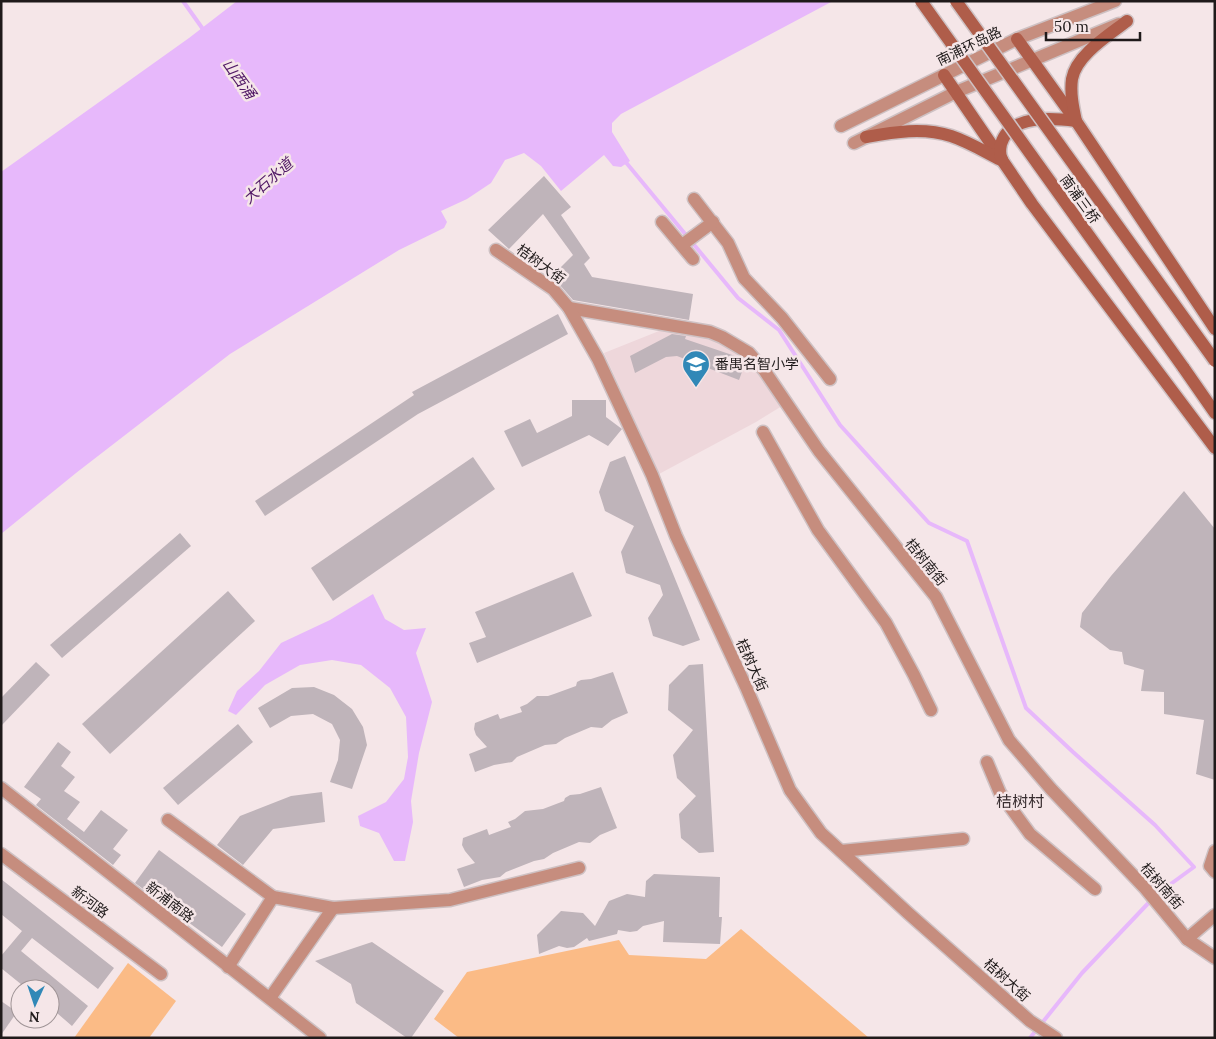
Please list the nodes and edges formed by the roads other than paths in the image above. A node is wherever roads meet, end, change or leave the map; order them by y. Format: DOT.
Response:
graph roads {
  1 [pos="921,1"];
  2 [pos="956,1"];
  3 [pos="1115,1"];
  4 [pos="1127,21"];
  5 [pos="1018,39"];
  6 [pos="1031,60"];
  7 [pos="944,75"];
  8 [pos="956,92"];
  9 [pos="1076,121"];
  10 [pos="841,126"];
  11 [pos="860,140"];
  12 [pos="1003,161"];
  13 [pos="694,199"];
  14 [pos="662,222"];
  15 [pos="713,222"];
  16 [pos="682,245"];
  17 [pos="496,250"];
  18 [pos="693,259"];
  19 [pos="569,308"];
  20 [pos="1215,329"];
  21 [pos="1215,361"];
  22 [pos="830,379"];
  23 [pos="1215,414"];
  24 [pos="763,432"];
  25 [pos="1215,448"];
  26 [pos="931,710"];
  27 [pos="987,762"];
  28 [pos="1,788"];
  29 [pos="168,820"];
  30 [pos="963,839"];
  31 [pos="841,851"];
  32 [pos="1215,851"];
  33 [pos="1,854"];
  34 [pos="579,868"];
  35 [pos="1215,872"];
  36 [pos="1095,889"];
  37 [pos="273,897"];
  38 [pos="333,908"];
  39 [pos="1215,915"];
  40 [pos="1187,939"];
  41 [pos="1215,958"];
  42 [pos="228,966"];
  43 [pos="161,974"];
  44 [pos="270,998"];
  45 [pos="1055,1037"];
  46 [pos="320,1038"];
  1 -- 23 [label="main road, 南浦三桥, bridge"];
  2 -- 21 [label="main road, 南浦三桥, bridge"];
  3 -- 5 [label="street, 南浦环岛路"];
  4 -- 6 [label="street"];
  4 -- 9 [label="main road"];
  5 -- 6 [label="main road"];
  5 -- 7 [label="street, 南浦环岛路"];
  6 -- 8 [label="street"];
  6 -- 9 [label="main road"];
  7 -- 8 [label="main road"];
  7 -- 10 [label="street, 南浦环岛路"];
  8 -- 11 [label="street"];
  8 -- 12 [label="main road"];
  9 -- 12 [label="main road"];
  9 -- 20 [label="main road"];
  11 -- 12 [label="main road"];
  12 -- 25 [label="main road"];
  13 -- 15 [label="street"];
  14 -- 16 [label="street"];
  15 -- 16 [label="street"];
  15 -- 22 [label="street"];
  16 -- 18 [label="street"];
  17 -- 19 [label="street, 桔树大街"];
  19 -- 31 [label="street, 桔树大街"];
  19 -- 40 [label="street, 桔树南街"];
  24 -- 26 [label="street"];
  27 -- 36 [label="street"];
  28 -- 42 [label="street, 新浦南路"];
  29 -- 37 [label="street"];
  30 -- 31 [label="street"];
  31 -- 45 [label="street, 桔树大街"];
  32 -- 35 [label="street"];
  33 -- 43 [label="street, 新河路"];
  34 -- 38 [label="street"];
  37 -- 38 [label="street"];
  37 -- 42 [label="street"];
  38 -- 44 [label="street"];
  39 -- 40 [label="street"];
  40 -- 41 [label="street, 桔树南街"];
  42 -- 44 [label="street, 新浦南路"];
  44 -- 46 [label="street, 新浦南路"];
}
